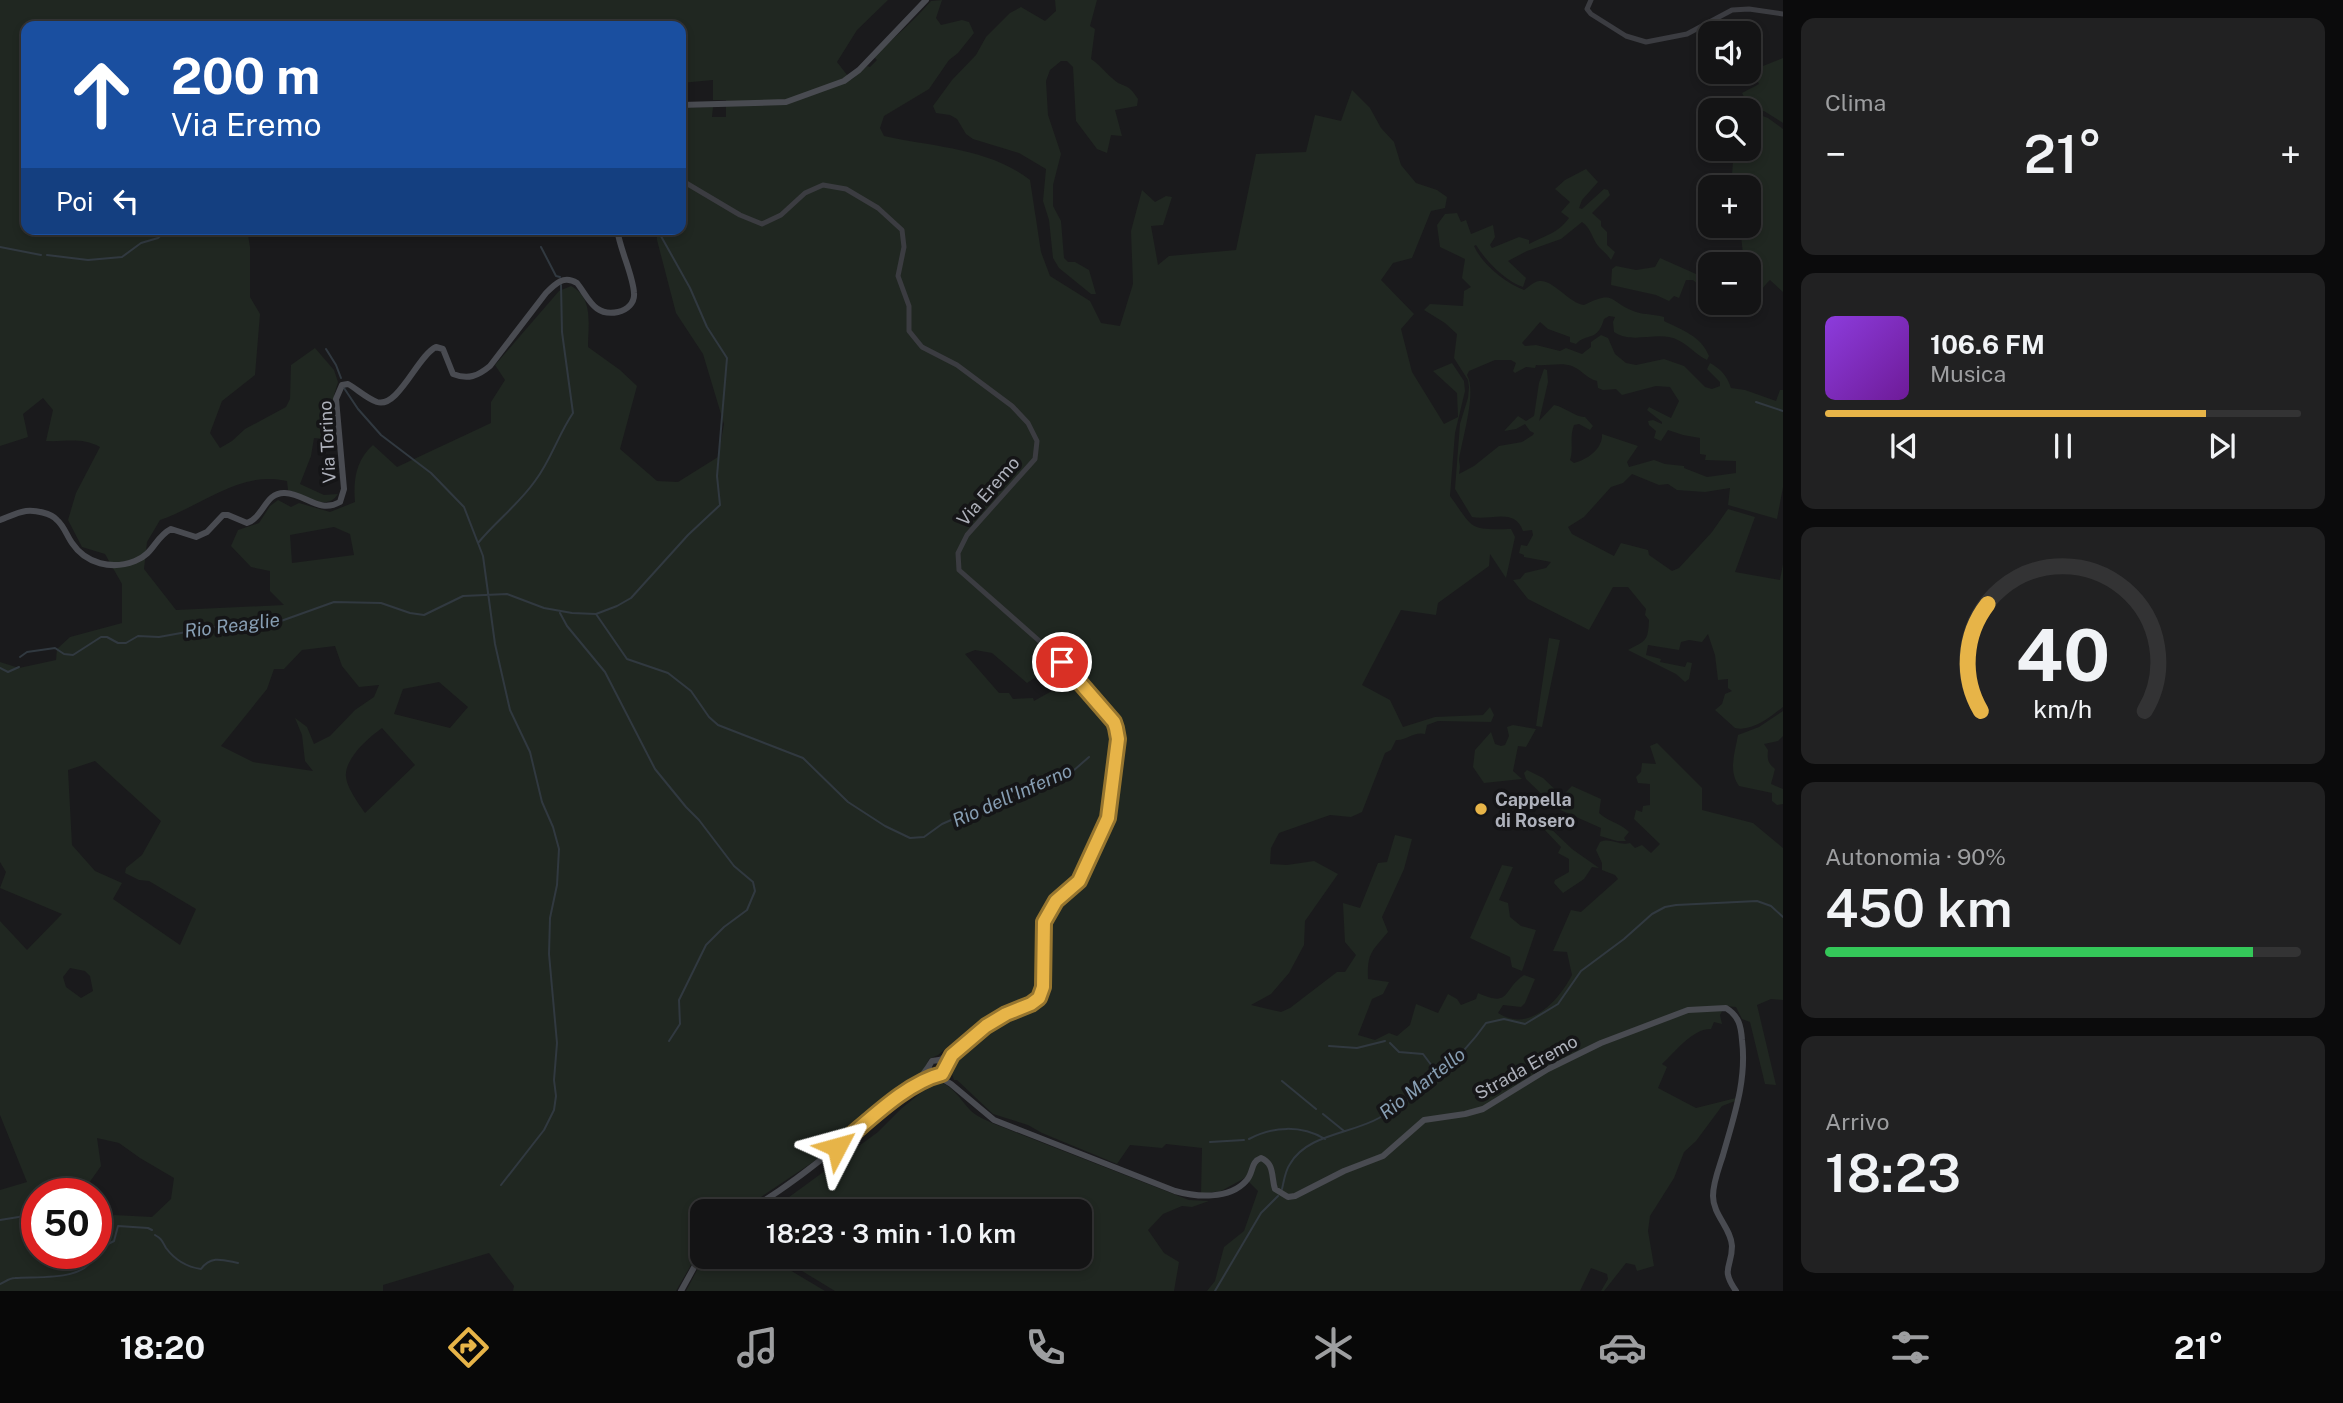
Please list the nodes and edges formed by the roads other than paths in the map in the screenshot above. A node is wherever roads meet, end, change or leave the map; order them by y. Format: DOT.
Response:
graph roads {
  1 [pos="926,0"];
  2 [pos="1591,0"];
  3 [pos="1783,14"];
  4 [pos="686,105"];
  5 [pos="686,183"];
  6 [pos="619,235"];
  7 [pos="0,520"];
  8 [pos="962,1045"];
  9 [pos="939,1060"];
  10 [pos="945,1067"];
  11 [pos="929,1069"];
  12 [pos="936,1076"];
  13 [pos="956,1087"];
  14 [pos="911,1088"];
  15 [pos="768,1199"];
  16 [pos="693,1269"];
  17 [pos="681,1291"];
  18 [pos="1736,1291"];
  1 -- 4 [label="main road"];
  2 -- 3 [label="street"];
  5 -- 8 [label="street, Via Eremo"];
  6 -- 7 [label="main road, Via Torino"];
  8 -- 9 [label="street, Via Eremo"];
  8 -- 10 [label="street, Via Eremo"];
  9 -- 10 [label="main road"];
  9 -- 11 [label="main road"];
  10 -- 12 [label="main road"];
  10 -- 13 [label="main road, Strada Eremo"];
  11 -- 12 [label="main road"];
  11 -- 14 [label="main road"];
  12 -- 13 [label="main road, Strada Eremo"];
  12 -- 14 [label="main road"];
  13 -- 18 [label="main road, Strada Eremo"];
  14 -- 15 [label="main road"];
  16 -- 17 [label="main road"];
}
